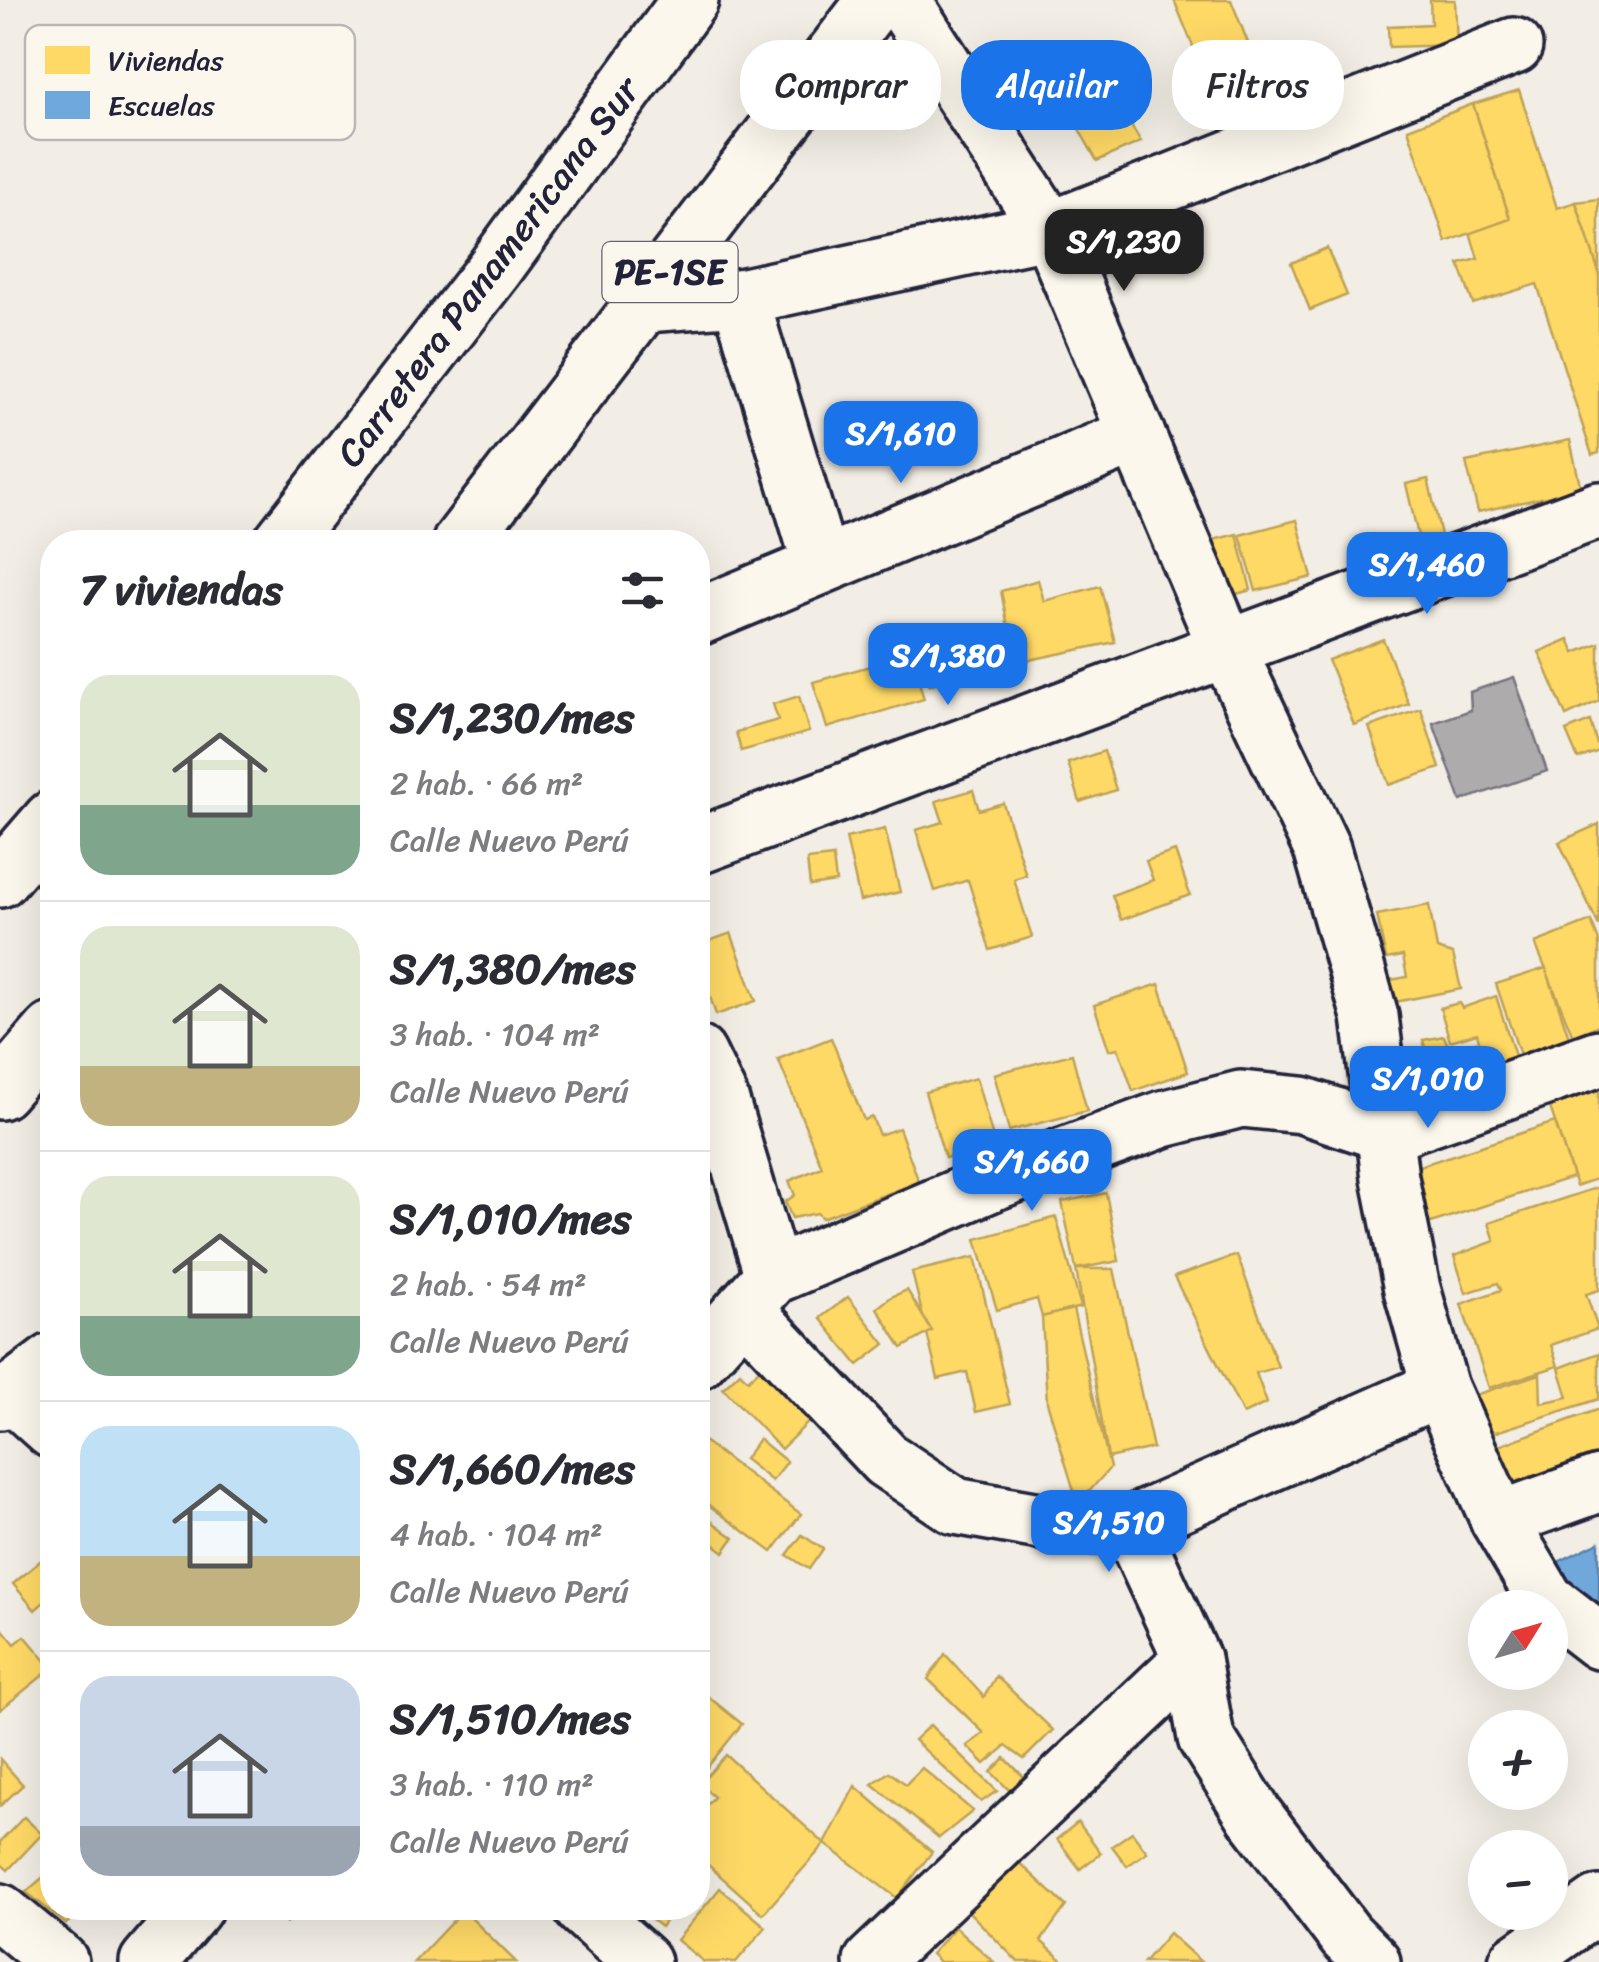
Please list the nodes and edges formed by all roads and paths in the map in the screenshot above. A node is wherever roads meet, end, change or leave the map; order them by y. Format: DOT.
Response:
graph roads {
  1 [pos="690,0"];
  2 [pos="876,0"];
  3 [pos="902,0"];
  4 [pos="1514,46"];
  5 [pos="1050,230"];
  6 [pos="740,296"];
  7 [pos="645,304"];
  8 [pos="1137,435"];
  9 [pos="1599,510"];
  10 [pos="291,530"];
  11 [pos="470,530"];
  12 [pos="821,565"];
  13 [pos="710,612"];
  14 [pos="1228,650"];
  15 [pos="40,834"];
  16 [pos="710,842"];
  17 [pos="0,880"];
  18 [pos="40,1045"];
  19 [pos="1599,1058"];
  20 [pos="710,1078"];
  21 [pos="0,1091"];
  22 [pos="1386,1133"];
  23 [pos="758,1293"];
  24 [pos="710,1347"];
  25 [pos="21,1385"];
  26 [pos="1440,1388"];
  27 [pos="40,1413"];
  28 [pos="1599,1484"];
  29 [pos="1499,1520"];
  30 [pos="1130,1525"];
  31 [pos="1599,1640"];
  32 [pos="1192,1659"];
  33 [pos="1599,1904"];
  34 [pos="0,1912"];
  35 [pos="184,1920"];
  36 [pos="595,1920"];
  37 [pos="60,1962"];
  38 [pos="148,1962"];
  39 [pos="642,1962"];
  40 [pos="872,1962"];
  41 [pos="1372,1962"];
  42 [pos="1517,1962"];
  1 -- 10 [label="main road, Carretera Panamericana Sur"];
  2 -- 7 [label="main road, PE-1SE"];
  3 -- 5 [label="main road"];
  4 -- 5 [label="main road"];
  5 -- 6 [label="main road"];
  5 -- 8 [label="main road"];
  6 -- 7 [label="main road"];
  6 -- 12 [label="main road"];
  7 -- 11 [label="main road, PE-1SE"];
  8 -- 12 [label="main road"];
  8 -- 14 [label="main road"];
  9 -- 14 [label="main road"];
  12 -- 13 [label="main road"];
  14 -- 16 [label="main road"];
  14 -- 22 [label="main road"];
  15 -- 17 [label="main road"];
  18 -- 21 [label="main road"];
  19 -- 22 [label="main road"];
  20 -- 23 [label="main road"];
  22 -- 23 [label="main road"];
  22 -- 26 [label="main road"];
  23 -- 24 [label="main road"];
  23 -- 30 [label="main road"];
  25 -- 27 [label="main road"];
  26 -- 29 [label="main road"];
  26 -- 30 [label="main road"];
  28 -- 29 [label="main road"];
  29 -- 31 [label="main road"];
  30 -- 32 [label="main road"];
  32 -- 40 [label="main road"];
  32 -- 41 [label="main road"];
  33 -- 42 [label="main road"];
  34 -- 37 [label="main road"];
  35 -- 38 [label="main road"];
  36 -- 39 [label="main road"];
}
